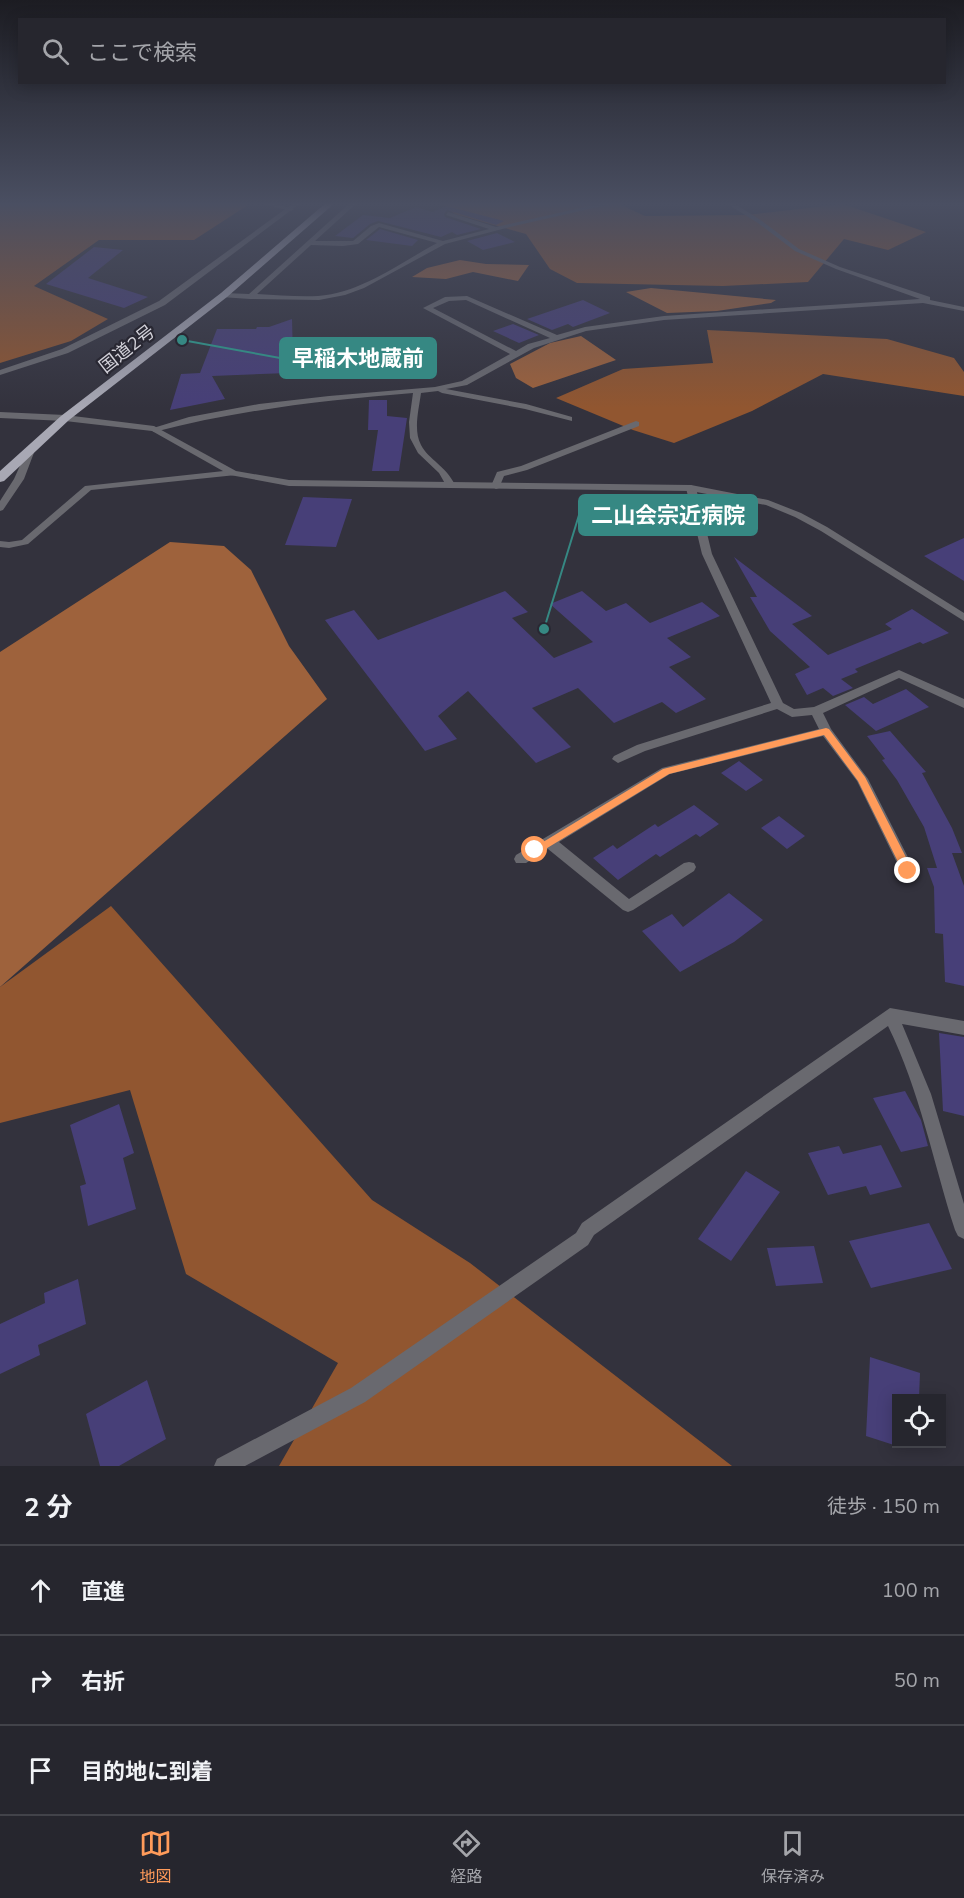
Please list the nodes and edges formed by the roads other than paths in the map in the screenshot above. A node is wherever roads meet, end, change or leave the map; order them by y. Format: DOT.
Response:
graph roads {
  1 [pos="207,270"];
  2 [pos="253,270"];
  3 [pos="281,270"];
  4 [pos="393,270"];
  5 [pos="845,270"];
  6 [pos="224,295"];
  7 [pos="250,297"];
  8 [pos="936,303"];
  9 [pos="964,309"];
  10 [pos="555,337"];
  11 [pos="516,354"];
  12 [pos="0,373"];
  13 [pos="435,389"];
  14 [pos="417,391"];
  15 [pos="0,415"];
  16 [pos="65,418"];
  17 [pos="569,419"];
  18 [pos="636,424"];
  19 [pos="154,429"];
  20 [pos="31,450"];
  21 [pos="233,473"];
  22 [pos="0,478"];
  23 [pos="450,485"];
  24 [pos="496,486"];
  25 [pos="691,488"];
  26 [pos="0,508"];
  27 [pos="0,544"];
  28 [pos="964,618"];
  29 [pos="964,704"];
  30 [pos="778,705"];
  31 [pos="816,711"];
  32 [pos="826,731"];
  33 [pos="618,759"];
  34 [pos="549,842"];
  35 [pos="521,859"];
  36 [pos="689,867"];
  37 [pos="908,871"];
  38 [pos="890,1015"];
  39 [pos="964,1028"];
  40 [pos="964,1230"];
  41 [pos="224,1466"];
  1 -- 12 [label="street"];
  2 -- 6 [label="highway, 国道2号"];
  3 -- 7 [label="street"];
  4 -- 7 [label="street"];
  5 -- 8 [label="street"];
  6 -- 7 [label="street"];
  6 -- 16 [label="highway, 国道2号"];
  8 -- 9 [label="street"];
  8 -- 10 [label="street"];
  10 -- 11 [label="street"];
  10 -- 11 [label="street"];
  11 -- 13 [label="street"];
  13 -- 14 [label="street"];
  13 -- 17 [label="street"];
  14 -- 19 [label="street"];
  14 -- 23 [label="street"];
  15 -- 16 [label="street"];
  16 -- 19 [label="street"];
  16 -- 20 [label="highway, 国道2号"];
  18 -- 24 [label="street"];
  19 -- 21 [label="street"];
  20 -- 22 [label="highway, 国道2号"];
  20 -- 26 [label="street"];
  21 -- 23 [label="street"];
  21 -- 27 [label="street"];
  23 -- 24 [label="street"];
  24 -- 25 [label="street"];
  25 -- 28 [label="street"];
  25 -- 30 [label="street"];
  29 -- 31 [label="street"];
  30 -- 31 [label="street"];
  30 -- 33 [label="street"];
  31 -- 32 [label="street"];
  32 -- 34 [label="street"];
  32 -- 37 [label="street"];
  34 -- 35 [label="street"];
  34 -- 36 [label="street"];
  38 -- 39 [label="street"];
  38 -- 40 [label="street"];
  38 -- 41 [label="street"];
}
